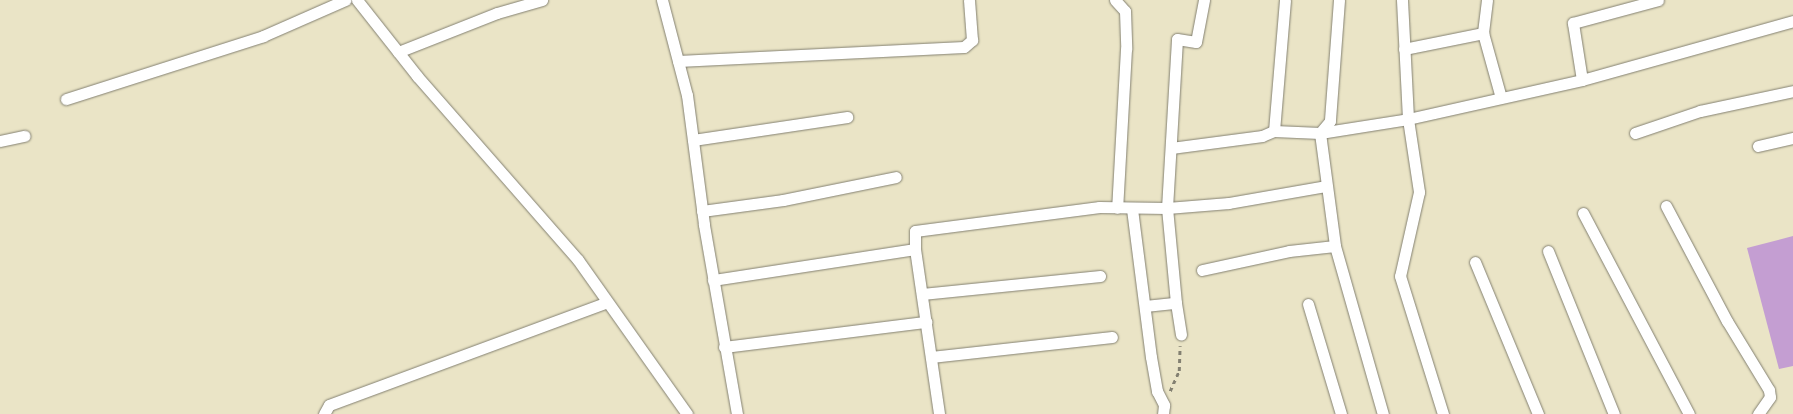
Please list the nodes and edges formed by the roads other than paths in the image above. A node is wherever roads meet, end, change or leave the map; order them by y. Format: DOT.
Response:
graph roads {
  1 [pos="346,0"];
  2 [pos="357,0"];
  3 [pos="542,0"];
  4 [pos="662,0"];
  5 [pos="969,0"];
  6 [pos="1116,0"];
  7 [pos="1204,0"];
  8 [pos="1285,0"];
  9 [pos="1339,0"];
  10 [pos="1402,0"];
  11 [pos="1487,0"];
  12 [pos="1658,0"];
  13 [pos="1793,21"];
  14 [pos="1482,33"];
  15 [pos="1404,49"];
  16 [pos="398,52"];
  17 [pos="678,61"];
  18 [pos="1582,80"];
  19 [pos="1793,90"];
  20 [pos="66,98"];
  21 [pos="1502,98"];
  22 [pos="847,117"];
  23 [pos="1408,119"];
  24 [pos="1274,130"];
  25 [pos="1320,133"];
  26 [pos="1636,133"];
  27 [pos="24,136"];
  28 [pos="1793,138"];
  29 [pos="693,140"];
  30 [pos="0,141"];
  31 [pos="1758,146"];
  32 [pos="1171,148"];
  33 [pos="896,177"];
  34 [pos="1326,186"];
  35 [pos="1666,206"];
  36 [pos="1117,208"];
  37 [pos="1168,208"];
  38 [pos="1132,209"];
  39 [pos="702,211"];
  40 [pos="1583,213"];
  41 [pos="1334,246"];
  42 [pos="915,250"];
  43 [pos="1548,251"];
  44 [pos="1474,262"];
  45 [pos="1202,270"];
  46 [pos="1100,276"];
  47 [pos="713,280"];
  48 [pos="922,294"];
  49 [pos="608,302"];
  50 [pos="1176,302"];
  51 [pos="1308,304"];
  52 [pos="1144,306"];
  53 [pos="926,322"];
  54 [pos="1181,335"];
  55 [pos="1112,337"];
  56 [pos="724,347"];
  57 [pos="931,357"];
  58 [pos="1163,410"];
  59 [pos="324,414"];
  60 [pos="687,414"];
  61 [pos="737,414"];
  62 [pos="939,414"];
  63 [pos="1341,414"];
  64 [pos="1383,414"];
  65 [pos="1443,414"];
  66 [pos="1538,414"];
  67 [pos="1614,414"];
  68 [pos="1690,414"];
  69 [pos="1758,414"];
  1 -- 20 [label="street"];
  2 -- 16 [label="street"];
  3 -- 16 [label="street"];
  4 -- 17 [label="street"];
  5 -- 17 [label="street"];
  6 -- 36 [label="street"];
  7 -- 32 [label="street"];
  8 -- 24 [label="street"];
  9 -- 25 [label="street"];
  10 -- 15 [label="street"];
  11 -- 14 [label="street"];
  12 -- 18 [label="street"];
  13 -- 18 [label="street"];
  14 -- 15 [label="street"];
  14 -- 21 [label="street"];
  15 -- 23 [label="street"];
  16 -- 49 [label="street"];
  17 -- 29 [label="street"];
  18 -- 21 [label="street"];
  19 -- 26 [label="street"];
  21 -- 23 [label="street"];
  22 -- 29 [label="street"];
  23 -- 25 [label="street"];
  23 -- 65 [label="street"];
  24 -- 25 [label="street"];
  24 -- 32 [label="street"];
  25 -- 34 [label="street"];
  27 -- 30 [label="street"];
  28 -- 31 [label="street"];
  29 -- 39 [label="street"];
  32 -- 37 [label="street"];
  33 -- 39 [label="street"];
  34 -- 37 [label="street"];
  34 -- 41 [label="street"];
  35 -- 69 [label="street"];
  36 -- 38 [label="street"];
  36 -- 42 [label="street"];
  37 -- 38 [label="street"];
  37 -- 50 [label="street"];
  38 -- 52 [label="street"];
  39 -- 47 [label="street"];
  40 -- 68 [label="street"];
  41 -- 45 [label="street"];
  41 -- 64 [label="street"];
  42 -- 47 [label="street"];
  42 -- 48 [label="street"];
  43 -- 67 [label="street"];
  44 -- 66 [label="street"];
  46 -- 48 [label="street"];
  47 -- 56 [label="street"];
  48 -- 53 [label="street"];
  49 -- 59 [label="street"];
  49 -- 60 [label="street"];
  50 -- 52 [label="street"];
  50 -- 54 [label="street"];
  51 -- 63 [label="street"];
  52 -- 58 [label="street"];
  53 -- 56 [label="street"];
  53 -- 57 [label="street"];
  55 -- 57 [label="street"];
  56 -- 61 [label="street"];
  57 -- 62 [label="street"];
}
